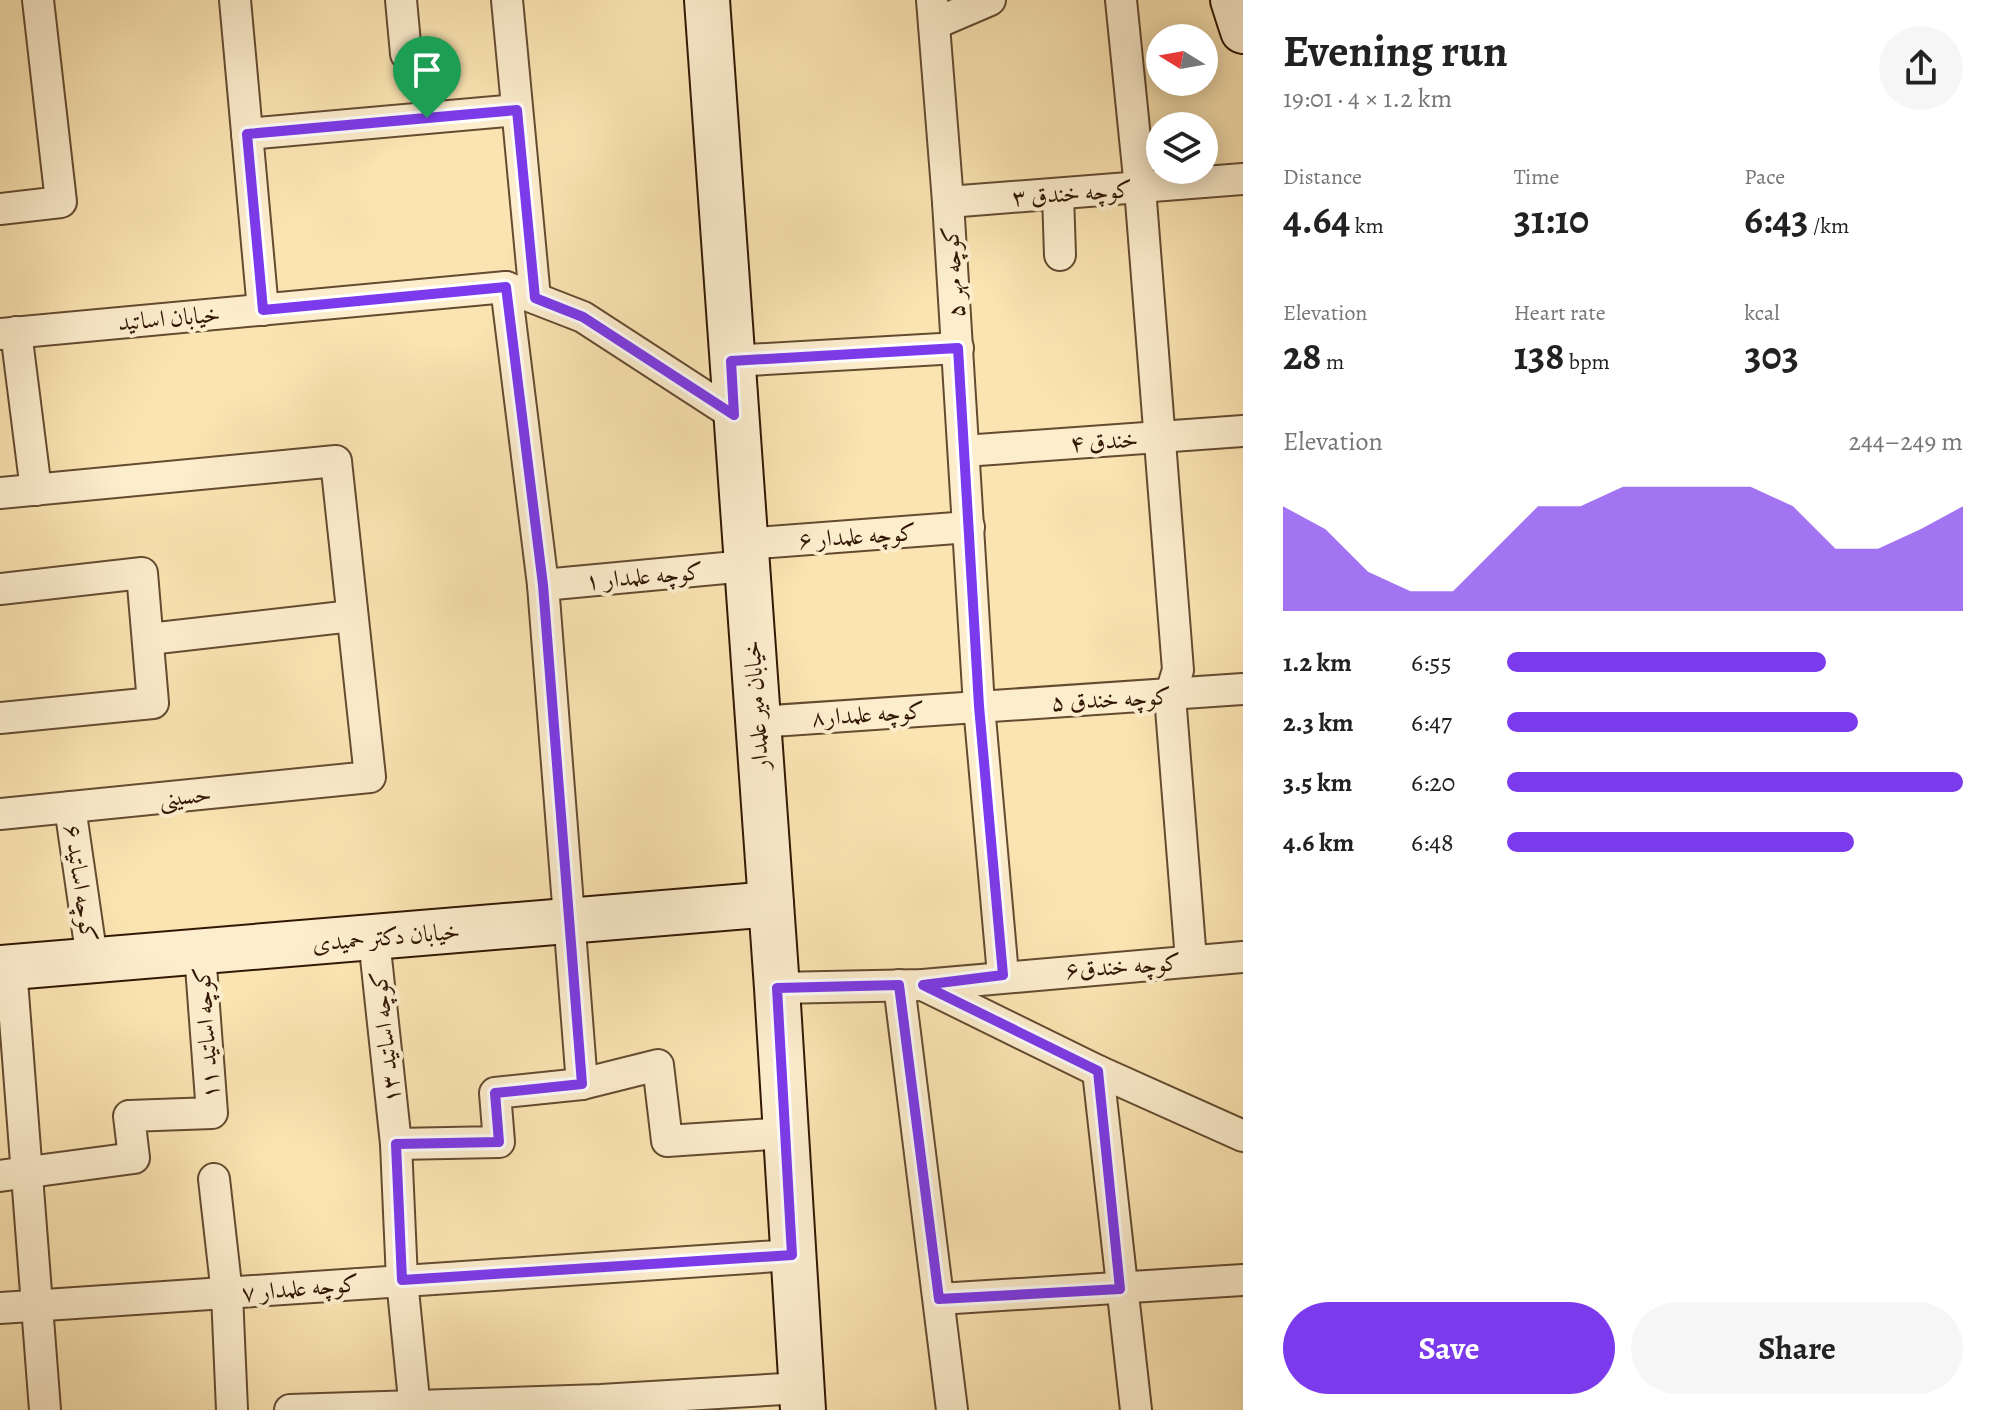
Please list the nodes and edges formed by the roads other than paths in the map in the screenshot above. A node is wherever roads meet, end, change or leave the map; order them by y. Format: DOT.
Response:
graph roads {
  1 [pos="38,0"];
  2 [pos="235,0"];
  3 [pos="401,0"];
  4 [pos="507,0"];
  5 [pos="707,0"];
  6 [pos="990,0"];
  7 [pos="1121,0"];
  8 [pos="1233,0"];
  9 [pos="933,12"];
  10 [pos="1243,31"];
  11 [pos="406,54"];
  12 [pos="517,110"];
  13 [pos="247,134"];
  14 [pos="1243,179"];
  15 [pos="1140,188"];
  16 [pos="1058,195"];
  17 [pos="948,202"];
  18 [pos="0,209"];
  19 [pos="1060,255"];
  20 [pos="506,287"];
  21 [pos="535,298"];
  22 [pos="263,310"];
  23 [pos="8,333"];
  24 [pos="958,348"];
  25 [pos="731,361"];
  26 [pos="734,415"];
  27 [pos="1243,431"];
  28 [pos="1157,436"];
  29 [pos="964,451"];
  30 [pos="36,490"];
  31 [pos="0,493"];
  32 [pos="969,527"];
  33 [pos="745,555"];
  34 [pos="543,585"];
  35 [pos="0,589"];
  36 [pos="352,616"];
  37 [pos="149,639"];
  38 [pos="1243,689"];
  39 [pos="1170,696"];
  40 [pos="979,706"];
  41 [pos="0,718"];
  42 [pos="757,722"];
  43 [pos="70,807"];
  44 [pos="0,814"];
  45 [pos="771,904"];
  46 [pos="571,921"];
  47 [pos="374,939"];
  48 [pos="200,953"];
  49 [pos="1243,957"];
  50 [pos="92,959"];
  51 [pos="1191,960"];
  52 [pos="6,967"];
  53 [pos="1003,975"];
  54 [pos="911,985"];
  55 [pos="777,988"];
  56 [pos="1098,1071"];
  57 [pos="582,1084"];
  58 [pos="785,1133"];
  59 [pos="1243,1136"];
  60 [pos="396,1144"];
  61 [pos="14,1174"];
  62 [pos="214,1179"];
  63 [pos="792,1255"];
  64 [pos="402,1280"];
  65 [pos="1243,1280"];
  66 [pos="1120,1289"];
  67 [pos="227,1294"];
  68 [pos="939,1299"];
  69 [pos="35,1307"];
  70 [pos="0,1308"];
  71 [pos="802,1399"];
  72 [pos="601,1405"];
  73 [pos="415,1407"];
  74 [pos="45,1410"];
  75 [pos="232,1410"];
  76 [pos="290,1410"];
  77 [pos="952,1410"];
  78 [pos="1136,1410"];
  1 -- 18 [label="street"];
  2 -- 13 [label="street"];
  3 -- 11 [label="street"];
  4 -- 12 [label="street"];
  5 -- 25 [label="street, خیابان میر علمدار"];
  6 -- 9 [label="street"];
  7 -- 15 [label="street"];
  8 -- 10 [label="street"];
  9 -- 17 [label="street, کوچه مهر ۵"];
  12 -- 13 [label="street"];
  12 -- 21 [label="street"];
  13 -- 22 [label="street"];
  14 -- 15 [label="street, کوچه خندق ۳"];
  15 -- 16 [label="street, کوچه خندق ۳"];
  15 -- 28 [label="street"];
  16 -- 17 [label="street, کوچه خندق ۳"];
  16 -- 19 [label="street"];
  17 -- 24 [label="street, کوچه مهر ۵"];
  20 -- 21 [label="street, خیابان اساتید"];
  20 -- 22 [label="street, خیابان اساتید"];
  20 -- 34 [label="street"];
  21 -- 26 [label="street, خیابان اساتید"];
  22 -- 23 [label="street, خیابان اساتید"];
  23 -- 30 [label="street"];
  24 -- 25 [label="street"];
  24 -- 29 [label="street, کوچه مهر ۵"];
  25 -- 26 [label="street, خیابان میر علمدار"];
  26 -- 33 [label="street, خیابان میر علمدار"];
  27 -- 28 [label="street, خندق ۴"];
  28 -- 29 [label="street, خندق ۴"];
  28 -- 39 [label="street"];
  29 -- 32 [label="street, کوچه مهر ۵"];
  30 -- 31 [label="street"];
  30 -- 36 [label="street"];
  32 -- 33 [label="street, کوچه علمدار ۶"];
  32 -- 40 [label="street, کوچه مهر ۵"];
  33 -- 34 [label="street, کوچه علمدار ۱"];
  33 -- 42 [label="street, خیابان میر علمدار"];
  34 -- 46 [label="street"];
  35 -- 37 [label="street"];
  36 -- 37 [label="street"];
  36 -- 43 [label="street, حسینی"];
  37 -- 41 [label="street"];
  38 -- 39 [label="street, کوچه خندق ۵"];
  39 -- 40 [label="street, کوچه خندق ۵"];
  39 -- 51 [label="street"];
  40 -- 42 [label="street, کوچه علمدار۸"];
  40 -- 53 [label="street, کوچه مهر ۵"];
  42 -- 45 [label="street, خیابان میر علمدار"];
  43 -- 44 [label="street, حسینی"];
  43 -- 50 [label="street, کوچه اساتید ۶"];
  45 -- 46 [label="street, خیابان دکتر حمیدی"];
  45 -- 55 [label="street, خیابان میر علمدار"];
  46 -- 47 [label="street, خیابان دکتر حمیدی"];
  46 -- 57 [label="street"];
  47 -- 48 [label="street, خیابان دکتر حمیدی"];
  47 -- 60 [label="street, کوچه اساتید ۱۳"];
  48 -- 50 [label="street, خیابان دکتر حمیدی"];
  48 -- 61 [label="street, کوچه اساتید ۱۱"];
  49 -- 51 [label="street, کوچه خندق۶"];
  50 -- 52 [label="street, خیابان دکتر حمیدی"];
  51 -- 53 [label="street, کوچه خندق۶"];
  52 -- 61 [label="street"];
  53 -- 54 [label="street, کوچه خندق۶"];
  54 -- 55 [label="street, کوچه خندق۶"];
  54 -- 56 [label="street"];
  54 -- 68 [label="street"];
  55 -- 58 [label="street, خیابان میر علمدار"];
  56 -- 59 [label="street"];
  56 -- 66 [label="street"];
  57 -- 58 [label="street"];
  57 -- 60 [label="street"];
  58 -- 63 [label="street, خیابان میر علمدار"];
  60 -- 64 [label="street, کوچه اساتید ۱۳"];
  61 -- 69 [label="street"];
  62 -- 67 [label="street"];
  63 -- 64 [label="street, کوچه علمدار ۷"];
  63 -- 71 [label="street, خیابان میر علمدار"];
  64 -- 67 [label="street, کوچه علمدار ۷"];
  64 -- 73 [label="street, کوچه اساتید ۱۳"];
  65 -- 66 [label="street"];
  66 -- 68 [label="street"];
  66 -- 78 [label="street"];
  67 -- 69 [label="street, کوچه علمدار ۷"];
  67 -- 75 [label="street"];
  68 -- 77 [label="street"];
  69 -- 70 [label="street, کوچه علمدار ۷"];
  69 -- 74 [label="street"];
  71 -- 72 [label="street"];
  72 -- 73 [label="street"];
  73 -- 76 [label="street"];
}
